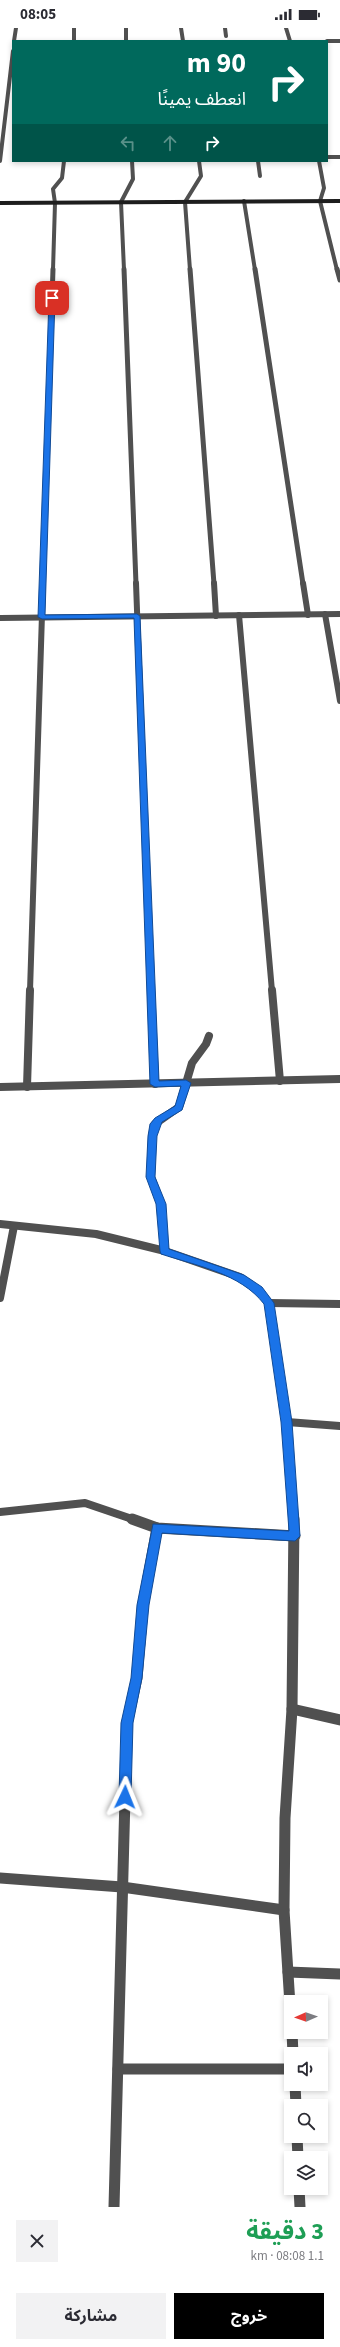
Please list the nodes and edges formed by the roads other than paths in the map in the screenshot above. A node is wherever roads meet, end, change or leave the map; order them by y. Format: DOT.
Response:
graph roads {
  1 [pos="16,28"];
  2 [pos="74,28"];
  3 [pos="126,28"];
  4 [pos="181,28"];
  5 [pos="225,28"];
  6 [pos="286,28"];
  7 [pos="226,36"];
  8 [pos="14,40"];
  9 [pos="74,40"];
  10 [pos="126,40"];
  11 [pos="183,40"];
  12 [pos="290,40"];
  13 [pos="328,41"];
  14 [pos="340,41"];
  15 [pos="12,59"];
  16 [pos="328,157"];
  17 [pos="340,157"];
  18 [pos="0,161"];
  19 [pos="64,162"];
  20 [pos="132,162"];
  21 [pos="199,162"];
  22 [pos="258,162"];
  23 [pos="319,162"];
  24 [pos="260,176"];
  25 [pos="340,200"];
  26 [pos="244,201"];
  27 [pos="320,201"];
  28 [pos="55,202"];
  29 [pos="121,202"];
  30 [pos="185,202"];
  31 [pos="0,203"];
  32 [pos="340,280"];
  33 [pos="325,614"];
  34 [pos="340,614"];
  35 [pos="239,615"];
  36 [pos="308,615"];
  37 [pos="137,616"];
  38 [pos="216,616"];
  39 [pos="42,617"];
  40 [pos="0,618"];
  41 [pos="340,701"];
  42 [pos="209,1036"];
  43 [pos="340,1079"];
  44 [pos="280,1081"];
  45 [pos="186,1083"];
  46 [pos="155,1084"];
  47 [pos="0,1087"];
  48 [pos="27,1087"];
  49 [pos="0,1224"];
  50 [pos="14,1226"];
  51 [pos="165,1251"];
  52 [pos="0,1298"];
  53 [pos="269,1303"];
  54 [pos="340,1304"];
  55 [pos="287,1422"];
  56 [pos="340,1426"];
  57 [pos="0,1512"];
  58 [pos="157,1528"];
  59 [pos="295,1536"];
  60 [pos="292,1708"];
  61 [pos="340,1720"];
  62 [pos="0,1878"];
  63 [pos="122,1887"];
  64 [pos="284,1910"];
  65 [pos="288,1972"];
  66 [pos="340,1974"];
  67 [pos="289,1995"];
  68 [pos="118,2068"];
  69 [pos="284,2069"];
  70 [pos="299,2195"];
  71 [pos="114,2207"];
  72 [pos="300,2207"];
  1 -- 8 [label="street"];
  2 -- 9 [label="street"];
  3 -- 10 [label="street"];
  4 -- 11 [label="street"];
  5 -- 7 [label="street"];
  6 -- 12 [label="street"];
  13 -- 14 [label="street"];
  15 -- 18 [label="street"];
  16 -- 17 [label="street"];
  19 -- 28 [label="street"];
  20 -- 29 [label="street"];
  21 -- 30 [label="street"];
  22 -- 24 [label="street"];
  23 -- 27 [label="street"];
  25 -- 27 [label="street"];
  26 -- 27 [label="street"];
  26 -- 30 [label="street"];
  26 -- 36 [label="street"];
  27 -- 32 [label="street"];
  28 -- 29 [label="street"];
  28 -- 31 [label="street"];
  28 -- 39 [label="street"];
  29 -- 30 [label="street"];
  29 -- 37 [label="street"];
  30 -- 38 [label="street"];
  33 -- 34 [label="street"];
  33 -- 36 [label="street"];
  33 -- 41 [label="street"];
  35 -- 36 [label="street"];
  35 -- 38 [label="street"];
  35 -- 44 [label="street"];
  37 -- 38 [label="street"];
  37 -- 39 [label="street"];
  37 -- 46 [label="street"];
  39 -- 40 [label="street"];
  39 -- 48 [label="street"];
  42 -- 45 [label="street"];
  43 -- 44 [label="street"];
  44 -- 45 [label="street"];
  45 -- 46 [label="street"];
  45 -- 51 [label="street"];
  46 -- 48 [label="street"];
  47 -- 48 [label="street"];
  49 -- 50 [label="street"];
  50 -- 51 [label="street"];
  50 -- 52 [label="street"];
  51 -- 53 [label="street"];
  53 -- 54 [label="street"];
  53 -- 55 [label="street"];
  55 -- 56 [label="street"];
  55 -- 59 [label="street"];
  57 -- 58 [label="street"];
  58 -- 59 [label="street"];
  58 -- 63 [label="street"];
  59 -- 60 [label="street"];
  60 -- 61 [label="street"];
  60 -- 64 [label="street"];
  62 -- 63 [label="street"];
  63 -- 64 [label="street"];
  63 -- 68 [label="street"];
  64 -- 65 [label="street"];
  65 -- 66 [label="street"];
  65 -- 67 [label="street"];
  68 -- 69 [label="street"];
  68 -- 71 [label="street"];
  70 -- 72 [label="street"];
}
